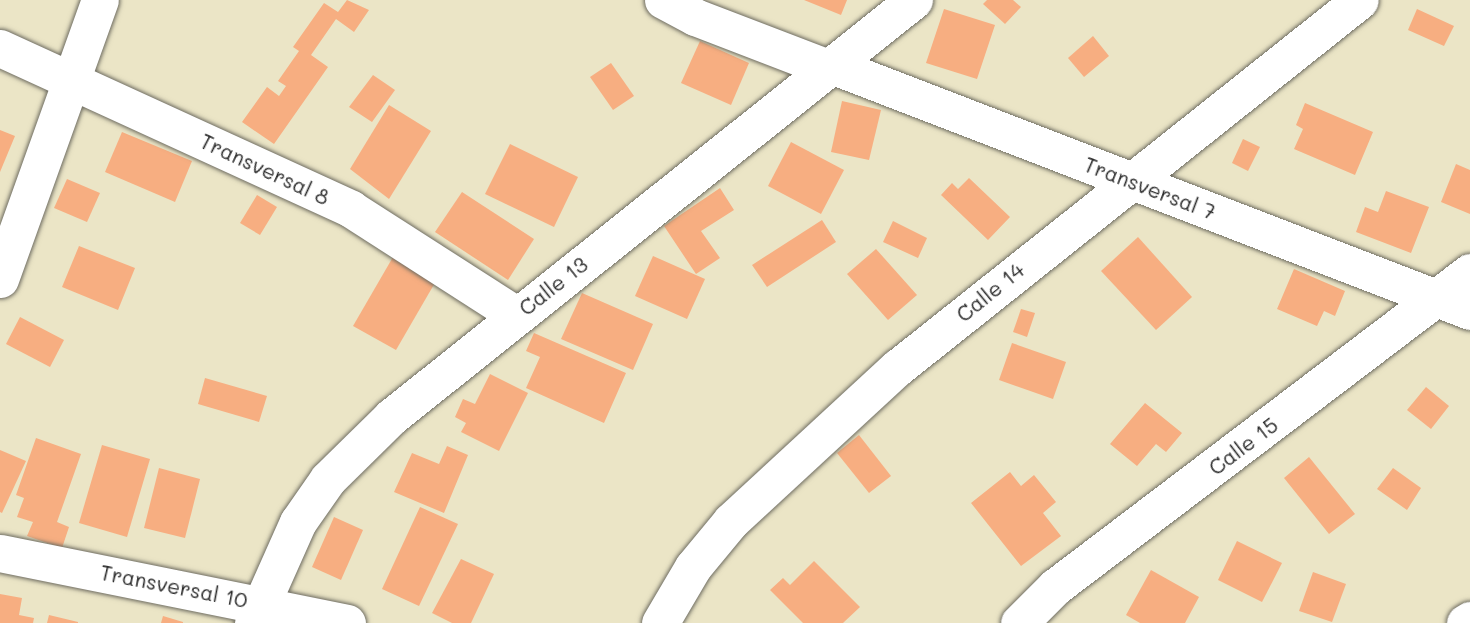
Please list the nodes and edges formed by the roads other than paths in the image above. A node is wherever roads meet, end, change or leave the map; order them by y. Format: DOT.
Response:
graph roads {
  1 [pos="100,0"];
  2 [pos="663,0"];
  3 [pos="914,0"];
  4 [pos="1360,0"];
  5 [pos="0,48"];
  6 [pos="830,66"];
  7 [pos="70,79"];
  8 [pos="1130,181"];
  9 [pos="1470,272"];
  10 [pos="0,279"];
  11 [pos="1436,298"];
  12 [pos="1470,311"];
  13 [pos="516,315"];
  14 [pos="0,553"];
  15 [pos="256,613"];
  16 [pos="1470,620"];
  17 [pos="346,623"];
  18 [pos="660,623"];
  19 [pos="1020,623"];
  20 [pos="1465,623"];
  1 -- 7 [label="street"];
  2 -- 6 [label="street, Transversal 7"];
  3 -- 6 [label="street, Calle 13"];
  4 -- 8 [label="street, Calle 14"];
  5 -- 7 [label="street, Transversal 8"];
  6 -- 8 [label="street, Transversal 7"];
  6 -- 13 [label="street, Calle 13"];
  7 -- 10 [label="street"];
  7 -- 13 [label="street, Transversal 8"];
  8 -- 11 [label="street, Transversal 7"];
  8 -- 18 [label="street, Calle 14"];
  9 -- 11 [label="street, Calle 15"];
  11 -- 12 [label="street, Transversal 7"];
  11 -- 19 [label="street, Calle 15"];
  13 -- 15 [label="street, Calle 13"];
  14 -- 15 [label="street, Transversal 10"];
  15 -- 17 [label="street, Transversal 10"];
  16 -- 20 [label="street"];
}
